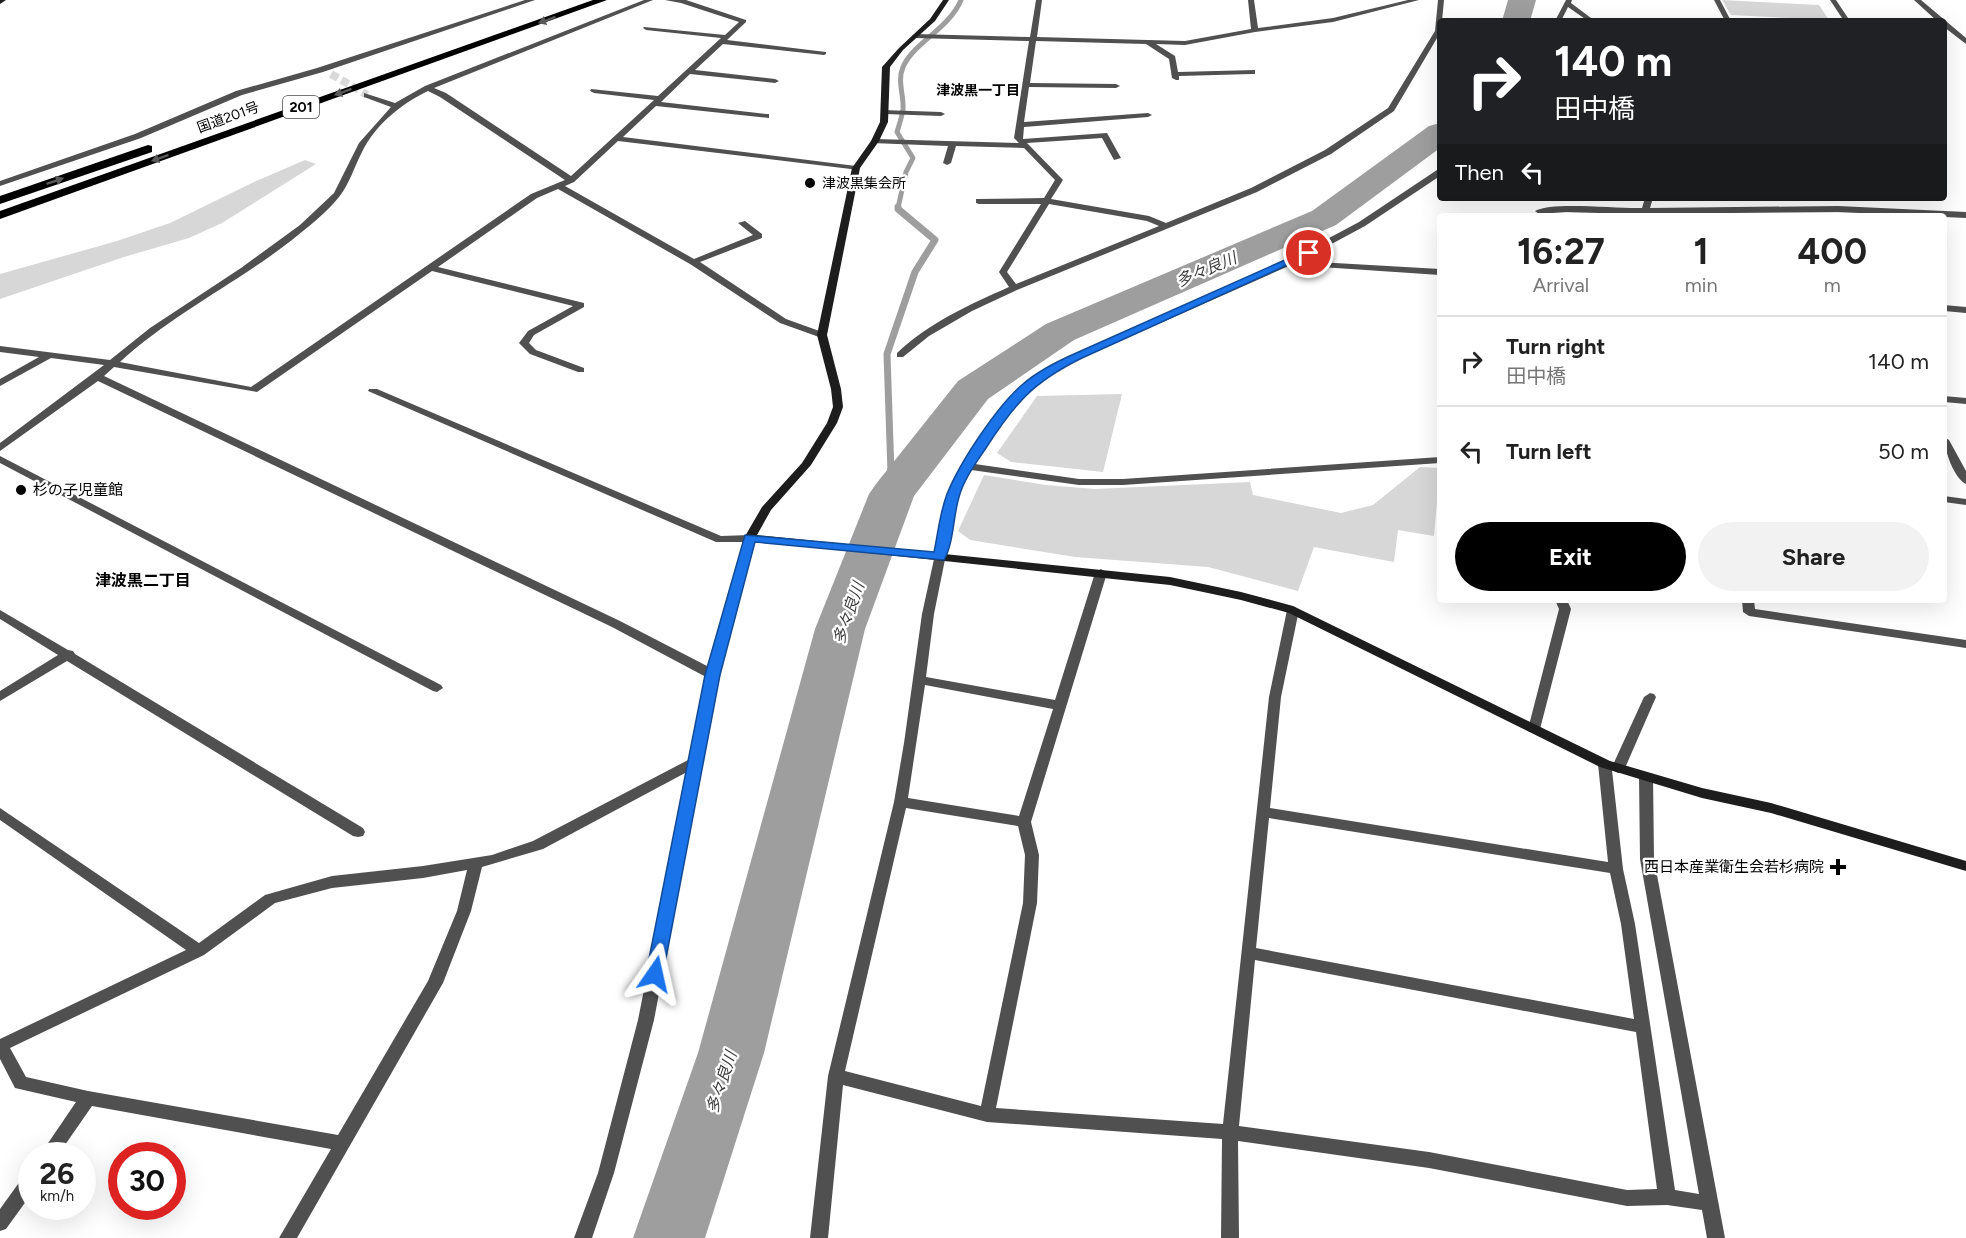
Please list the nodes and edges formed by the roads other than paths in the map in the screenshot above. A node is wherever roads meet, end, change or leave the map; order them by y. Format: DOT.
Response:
graph roads {
  1 [pos="532,0"];
  2 [pos="567,0"];
  3 [pos="602,0"];
  4 [pos="650,0"];
  5 [pos="668,0"];
  6 [pos="946,0"];
  7 [pos="1040,0"];
  8 [pos="1251,0"];
  9 [pos="1416,0"];
  10 [pos="1441,0"];
  11 [pos="1717,0"];
  12 [pos="1833,0"];
  13 [pos="1917,0"];
  14 [pos="1568,2"];
  15 [pos="1439,18"];
  16 [pos="1560,18"];
  17 [pos="1588,18"];
  18 [pos="1726,18"];
  19 [pos="1845,18"];
  20 [pos="1938,18"];
  21 [pos="1947,25"];
  22 [pos="646,28"];
  23 [pos="1255,30"];
  24 [pos="1437,33"];
  25 [pos="915,36"];
  26 [pos="1034,38"];
  27 [pos="725,39"];
  28 [pos="1148,42"];
  29 [pos="1966,42"];
  30 [pos="824,53"];
  31 [pos="321,70"];
  32 [pos="690,72"];
  33 [pos="1252,72"];
  34 [pos="331,74"];
  35 [pos="776,81"];
  36 [pos="1026,85"];
  37 [pos="1116,86"];
  38 [pos="428,88"];
  39 [pos="594,91"];
  40 [pos="367,95"];
  41 [pos="657,101"];
  42 [pos="397,105"];
  43 [pos="885,112"];
  44 [pos="941,114"];
  45 [pos="1148,115"];
  46 [pos="766,116"];
  47 [pos="1020,125"];
  48 [pos="196,132"];
  49 [pos="616,138"];
  50 [pos="875,141"];
  51 [pos="164,143"];
  52 [pos="953,143"];
  53 [pos="1024,144"];
  54 [pos="1117,158"];
  55 [pos="947,163"];
  56 [pos="856,168"];
  57 [pos="1437,174"];
  58 [pos="571,180"];
  59 [pos="0,184"];
  60 [pos="559,186"];
  61 [pos="0,200"];
  62 [pos="979,201"];
  63 [pos="1046,201"];
  64 [pos="1648,201"];
  65 [pos="1539,211"];
  66 [pos="1645,211"];
  67 [pos="1839,212"];
  68 [pos="1902,213"];
  69 [pos="1947,214"];
  70 [pos="1966,214"];
  71 [pos="0,215"];
  72 [pos="742,223"];
  73 [pos="1166,226"];
  74 [pos="693,262"];
  75 [pos="1291,262"];
  76 [pos="432,268"];
  77 [pos="1437,272"];
  78 [pos="1014,288"];
  79 [pos="1947,308"];
  80 [pos="1966,310"];
  81 [pos="822,335"];
  82 [pos="0,349"];
  83 [pos="50,355"];
  84 [pos="900,355"];
  85 [pos="111,363"];
  86 [pos="581,370"];
  87 [pos="97,377"];
  88 [pos="0,383"];
  89 [pos="374,391"];
  90 [pos="1947,399"];
  91 [pos="1966,401"];
  92 [pos="1947,446"];
  93 [pos="0,448"];
  94 [pos="0,459"];
  95 [pos="1437,460"];
  96 [pos="968,466"];
  97 [pos="1966,481"];
  98 [pos="1947,499"];
  99 [pos="1966,502"];
  100 [pos="750,538"];
  101 [pos="939,557"];
  102 [pos="1101,573"];
  103 [pos="1562,603"];
  104 [pos="1748,603"];
  105 [pos="1293,610"];
  106 [pos="0,614"];
  107 [pos="1966,644"];
  108 [pos="69,654"];
  109 [pos="712,675"];
  110 [pos="919,680"];
  111 [pos="437,688"];
  112 [pos="0,697"];
  113 [pos="1650,697"];
  114 [pos="1061,706"];
  115 [pos="1534,729"];
  116 [pos="694,764"];
  117 [pos="1612,766"];
  118 [pos="1646,776"];
  119 [pos="901,802"];
  120 [pos="1263,812"];
  121 [pos="0,813"];
  122 [pos="1024,822"];
  123 [pos="358,832"];
  124 [pos="476,863"];
  125 [pos="1966,867"];
  126 [pos="1616,869"];
  127 [pos="199,951"];
  128 [pos="1249,953"];
  129 [pos="1643,1027"];
  130 [pos="0,1046"];
  131 [pos="836,1076"];
  132 [pos="88,1098"];
  133 [pos="987,1115"];
  134 [pos="1230,1132"];
  135 [pos="57,1142"];
  136 [pos="340,1143"];
  137 [pos="1668,1197"];
  138 [pos="18,1198"];
  139 [pos="1709,1203"];
  140 [pos="0,1223"];
  141 [pos="288,1238"];
  142 [pos="583,1238"];
  143 [pos="819,1238"];
  144 [pos="1230,1238"];
  145 [pos="1716,1238"];
  1 -- 31 [label="street"];
  2 -- 48 [label="highway, 国道201号 / 201"];
  3 -- 71 [label="highway, 国道201号 / 201, one-way"];
  4 -- 38 [label="street"];
  5 -- 27 [label="street"];
  6 -- 25 [label="street"];
  7 -- 26 [label="street"];
  8 -- 23 [label="street"];
  9 -- 23 [label="street"];
  10 -- 15 [label="street"];
  11 -- 18 [label="street"];
  12 -- 19 [label="street"];
  13 -- 20 [label="street"];
  14 -- 16 [label="street"];
  14 -- 17 [label="street"];
  21 -- 29 [label="street"];
  22 -- 27 [label="street"];
  23 -- 28 [label="street"];
  24 -- 73 [label="street"];
  25 -- 26 [label="street"];
  25 -- 43 [label="street"];
  26 -- 28 [label="street"];
  26 -- 36 [label="street"];
  27 -- 30 [label="street"];
  27 -- 32 [label="street"];
  28 -- 33 [label="street"];
  31 -- 34 [label="street"];
  31 -- 59 [label="street"];
  32 -- 35 [label="street"];
  32 -- 41 [label="street"];
  36 -- 37 [label="street"];
  36 -- 47 [label="street"];
  38 -- 42 [label="street"];
  38 -- 58 [label="street"];
  39 -- 41 [label="street"];
  40 -- 42 [label="street"];
  41 -- 46 [label="street"];
  41 -- 49 [label="street"];
  42 -- 85 [label="street"];
  43 -- 44 [label="street"];
  43 -- 50 [label="street"];
  45 -- 47 [label="street"];
  47 -- 53 [label="street"];
  49 -- 56 [label="street"];
  49 -- 58 [label="street"];
  50 -- 52 [label="street"];
  50 -- 56 [label="street"];
  61 -- 51 [label="highway, one-way"];
  52 -- 53 [label="street"];
  52 -- 55 [label="street"];
  53 -- 54 [label="street"];
  53 -- 63 [label="street"];
  56 -- 81 [label="street"];
  57 -- 75 [label="street"];
  58 -- 60 [label="street"];
  60 -- 74 [label="street"];
  60 -- 76 [label="street"];
  62 -- 63 [label="street"];
  63 -- 73 [label="street"];
  63 -- 78 [label="street"];
  64 -- 66 [label="street"];
  65 -- 66 [label="street"];
  66 -- 67 [label="street"];
  67 -- 68 [label="street"];
  69 -- 70 [label="street"];
  72 -- 74 [label="street"];
  73 -- 78 [label="street"];
  74 -- 81 [label="street"];
  75 -- 77 [label="street"];
  75 -- 96 [label="street"];
  76 -- 85 [label="street"];
  76 -- 86 [label="street"];
  78 -- 84 [label="street"];
  79 -- 80 [label="street"];
  81 -- 100 [label="street"];
  82 -- 83 [label="street"];
  83 -- 85 [label="street"];
  83 -- 88 [label="street"];
  85 -- 87 [label="street"];
  87 -- 93 [label="street"];
  87 -- 109 [label="street"];
  89 -- 100 [label="street"];
  90 -- 91 [label="street"];
  92 -- 97 [label="street"];
  94 -- 111 [label="street"];
  95 -- 96 [label="street"];
  96 -- 101 [label="street"];
  98 -- 99 [label="street"];
  100 -- 101 [label="street"];
  100 -- 109 [label="street"];
  101 -- 102 [label="street"];
  101 -- 110 [label="street"];
  102 -- 105 [label="street"];
  102 -- 114 [label="street"];
  103 -- 115 [label="street"];
  104 -- 107 [label="street"];
  105 -- 115 [label="street"];
  105 -- 120 [label="street"];
  106 -- 108 [label="street"];
  108 -- 112 [label="street"];
  108 -- 123 [label="street"];
  109 -- 116 [label="street"];
  110 -- 114 [label="street"];
  110 -- 119 [label="street"];
  113 -- 117 [label="street"];
  114 -- 122 [label="street"];
  115 -- 117 [label="street"];
  116 -- 124 [label="street"];
  116 -- 142 [label="street"];
  117 -- 118 [label="street"];
  117 -- 126 [label="street"];
  118 -- 125 [label="street"];
  118 -- 139 [label="street"];
  119 -- 122 [label="street"];
  119 -- 131 [label="street"];
  120 -- 126 [label="street"];
  120 -- 128 [label="street"];
  121 -- 127 [label="street"];
  122 -- 133 [label="street"];
  124 -- 127 [label="street"];
  124 -- 136 [label="street"];
  126 -- 129 [label="street"];
  127 -- 130 [label="street"];
  128 -- 129 [label="street"];
  128 -- 134 [label="street"];
  129 -- 137 [label="street"];
  130 -- 132 [label="street"];
  131 -- 133 [label="street"];
  131 -- 143 [label="street"];
  132 -- 135 [label="street"];
  132 -- 136 [label="street"];
  133 -- 134 [label="street"];
  134 -- 137 [label="street"];
  134 -- 144 [label="street"];
  136 -- 141 [label="street"];
  137 -- 139 [label="street"];
  138 -- 140 [label="street"];
  139 -- 145 [label="street"];
}
